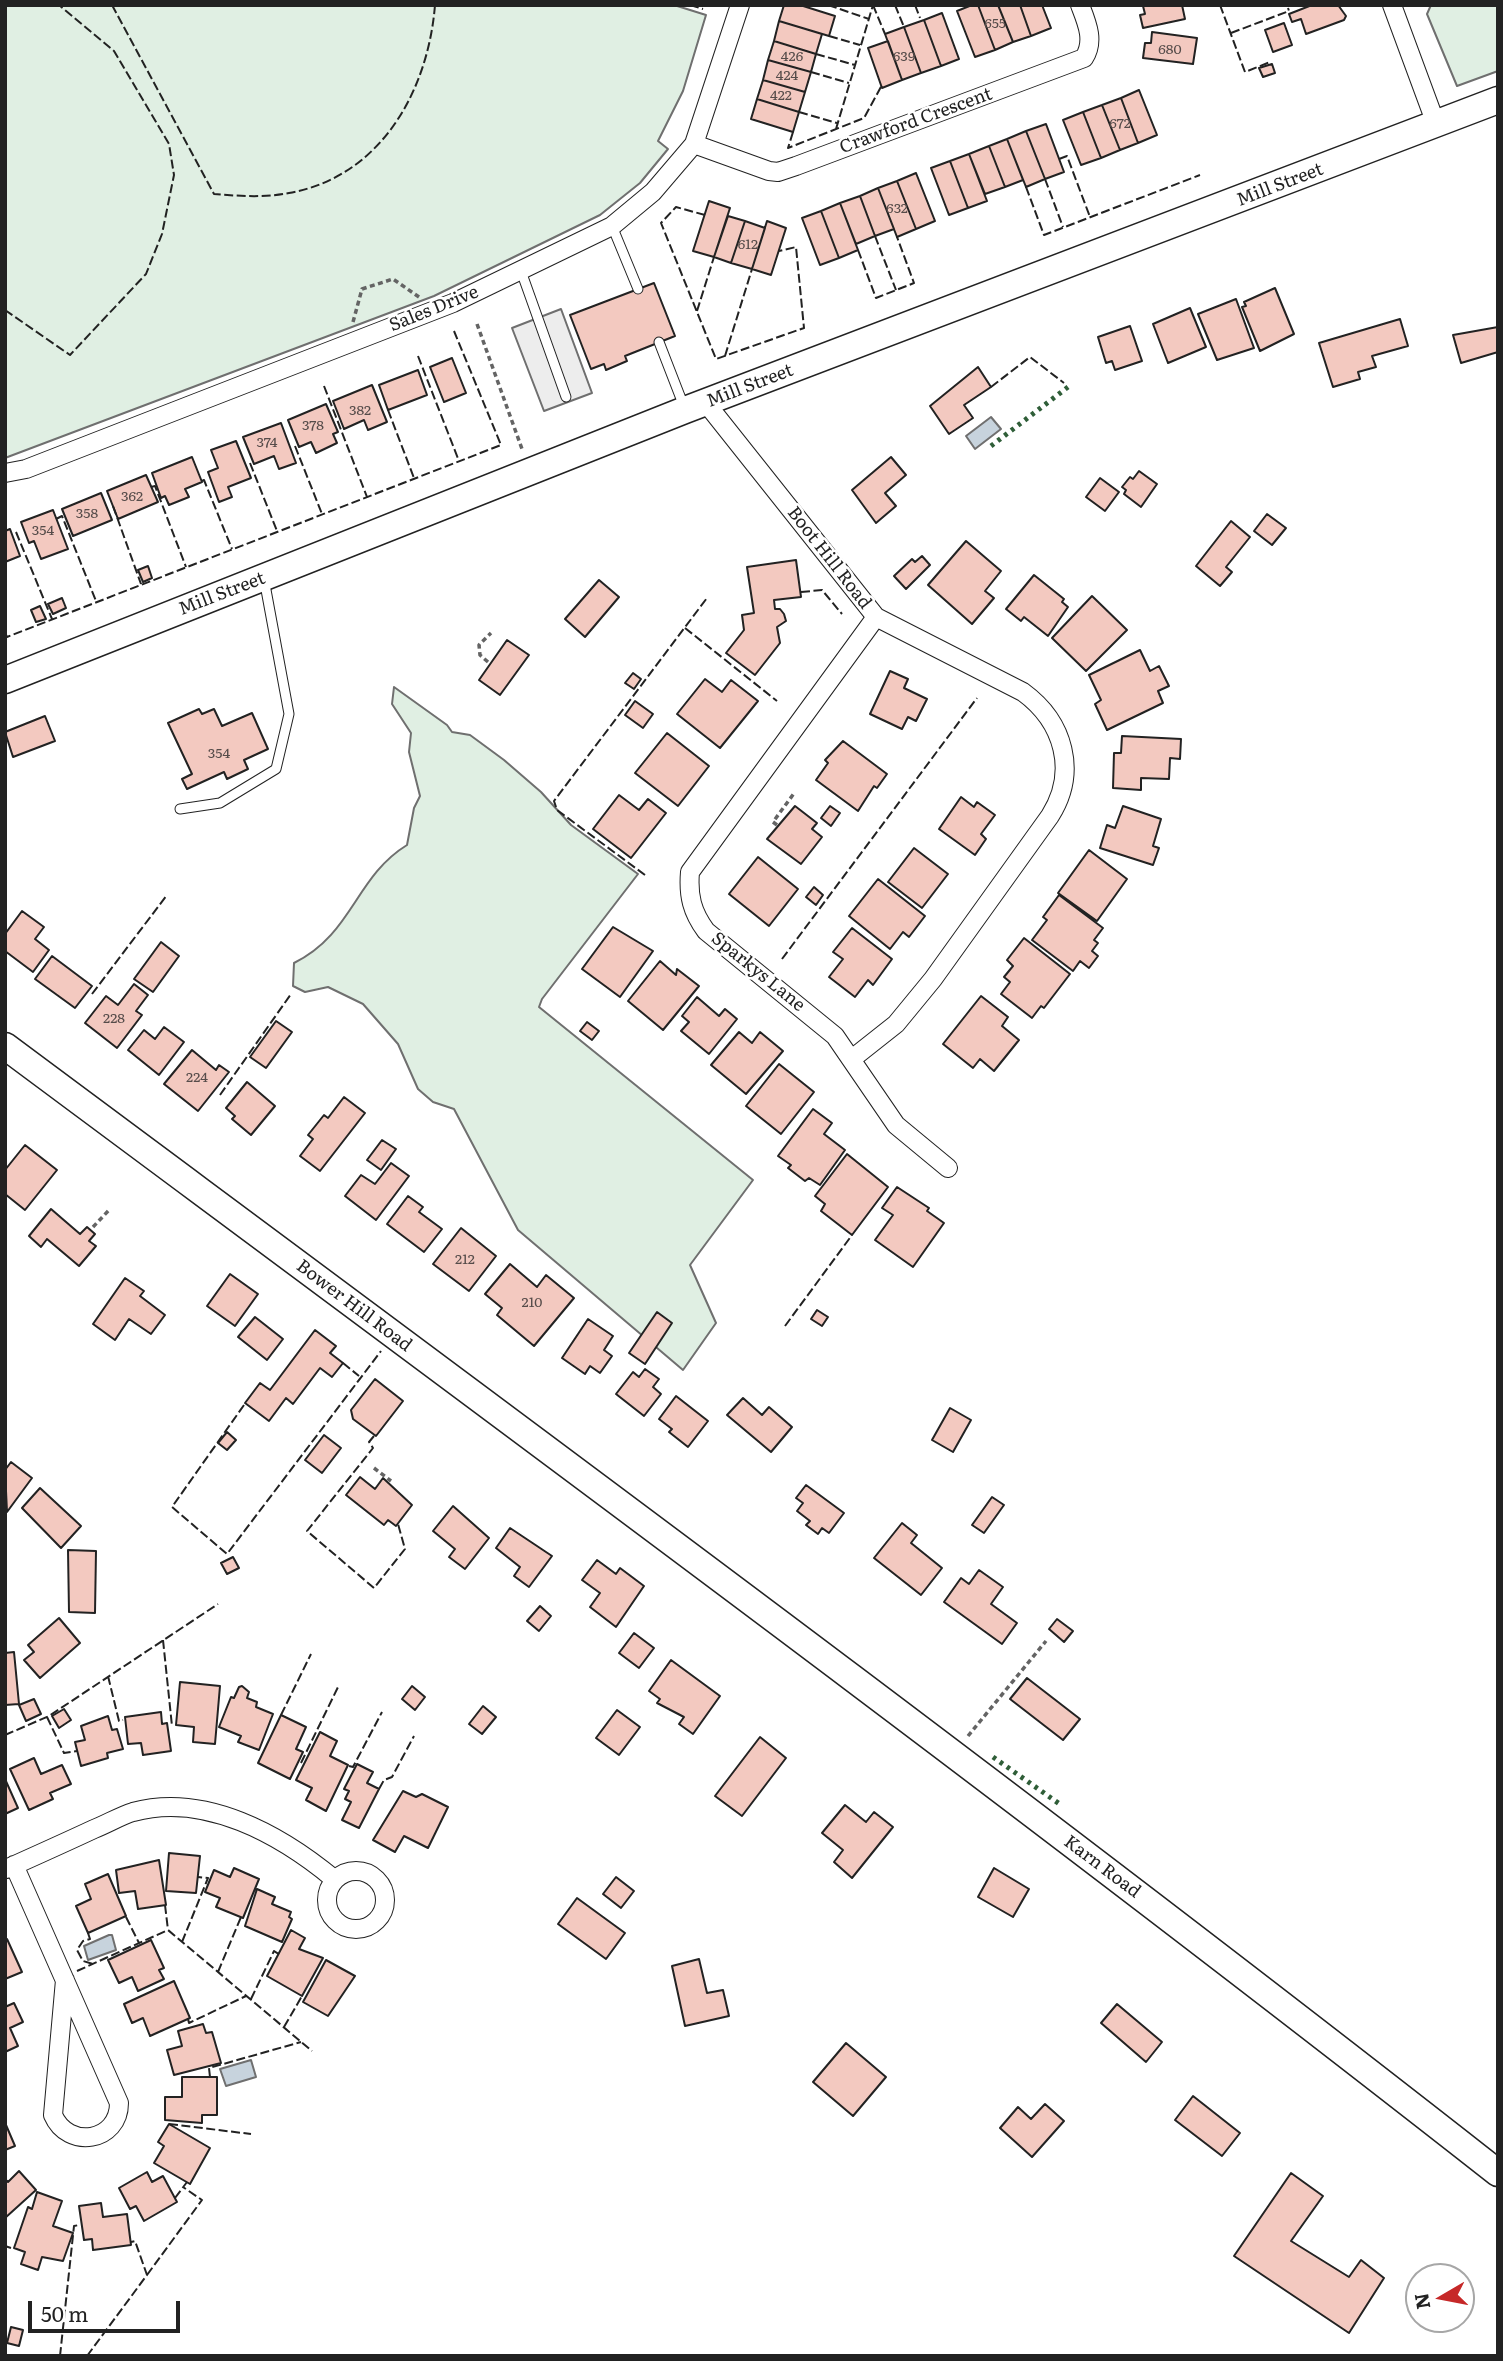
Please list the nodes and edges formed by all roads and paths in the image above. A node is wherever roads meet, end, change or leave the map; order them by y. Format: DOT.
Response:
graph roads {
  1 [pos="740,5"];
  2 [pos="1080,5"];
  3 [pos="1392,5"];
  4 [pos="1498,100"];
  5 [pos="1436,124"];
  6 [pos="694,144"];
  7 [pos="612,226"];
  8 [pos="521,271"];
  9 [pos="638,289"];
  10 [pos="437,309"];
  11 [pos="477,324"];
  12 [pos="659,342"];
  13 [pos="347,344"];
  14 [pos="566,397"];
  15 [pos="696,406"];
  16 [pos="530,471"];
  17 [pos="5,473"];
  18 [pos="263,578"];
  19 [pos="876,617"];
  20 [pos="491,633"];
  21 [pos="488,662"];
  22 [pos="5,680"];
  23 [pos="795,792"];
  24 [pos="180,809"];
  25 [pos="777,825"];
  26 [pos="5,1046"];
  27 [pos="853,1058"];
  28 [pos="948,1168"];
  29 [pos="110,1209"];
  30 [pos="93,1227"];
  31 [pos="374,1468"];
  32 [pos="391,1481"];
  33 [pos="702,1566"];
  34 [pos="1046,1641"];
  35 [pos="953,1754"];
  36 [pos="10,1867"];
  37 [pos="334,1879"];
  38 [pos="65,1980"];
  39 [pos="1498,2173"];
  1 -- 6 [label="street, Sales Drive"];
  2 -- 6 [label="street, Crawford Crescent"];
  3 -- 5 [label="street"];
  4 -- 5 [label="street, Mill Street"];
  5 -- 15 [label="street, Mill Street"];
  6 -- 7 [label="street, Sales Drive"];
  7 -- 8 [label="street, Sales Drive"];
  7 -- 9 [label="lane"];
  8 -- 10 [label="street, Sales Drive"];
  8 -- 14 [label="lane"];
  10 -- 13 [label="street, Sales Drive"];
  10 -- 13 [label="path"];
  11 -- 16 [label="path"];
  12 -- 15 [label="lane"];
  13 -- 17 [label="street, Sales Drive"];
  15 -- 16 [label="street, Mill Street"];
  15 -- 19 [label="street, Boot Hill Road"];
  16 -- 18 [label="street, Mill Street"];
  18 -- 22 [label="street, Mill Street"];
  18 -- 24 [label="lane"];
  19 -- 27 [label="street, Sparkys Lane"];
  19 -- 27 [label="street, Boot Hill Road"];
  20 -- 21 [label="path"];
  23 -- 25 [label="path"];
  26 -- 33 [label="street, Bower Hill Road"];
  27 -- 28 [label="street, Sparkys Lane"];
  29 -- 30 [label="path"];
  31 -- 32 [label="path"];
  33 -- 35 [label="street, Karn Road"];
  34 -- 35 [label="path"];
  35 -- 39 [label="street, Karn Road"];
  36 -- 37 [label="street"];
  36 -- 38 [label="street"];
  38 -- 38 [label="street"];
}
